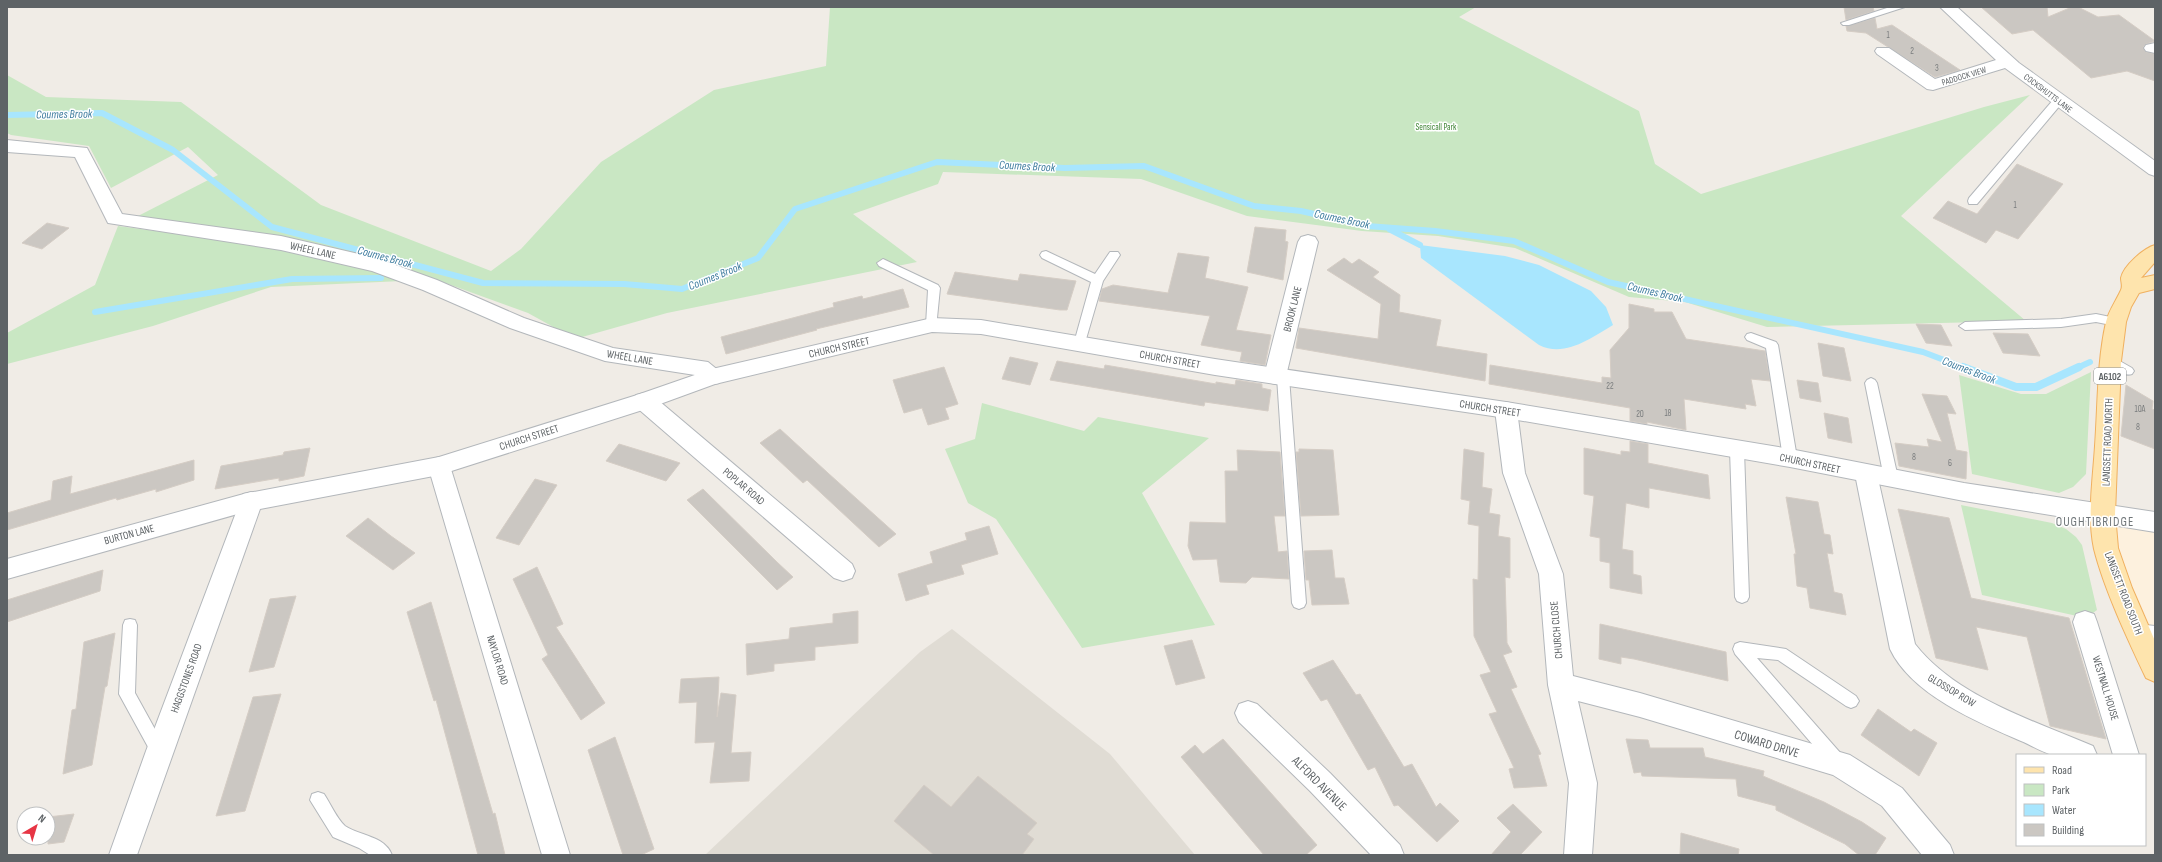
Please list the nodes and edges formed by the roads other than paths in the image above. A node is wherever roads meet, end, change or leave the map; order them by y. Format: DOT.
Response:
graph roads {
  1 [pos="1900,7"];
  2 [pos="1948,7"];
  3 [pos="1846,23"];
  4 [pos="1883,51"];
  5 [pos="2008,62"];
  6 [pos="2058,101"];
  7 [pos="7,146"];
  8 [pos="2155,170"];
  9 [pos="1973,201"];
  10 [pos="1308,242"];
  11 [pos="2155,252"];
  12 [pos="1046,255"];
  13 [pos="1114,256"];
  14 [pos="883,263"];
  15 [pos="1097,280"];
  16 [pos="2155,282"];
  17 [pos="2132,288"];
  18 [pos="2116,322"];
  19 [pos="932,325"];
  20 [pos="1965,326"];
  21 [pos="1751,337"];
  22 [pos="1080,344"];
  23 [pos="1279,376"];
  24 [pos="712,377"];
  25 [pos="1871,383"];
  26 [pos="644,401"];
  27 [pos="1506,410"];
  28 [pos="1737,450"];
  29 [pos="1790,458"];
  30 [pos="439,466"];
  31 [pos="1866,474"];
  32 [pos="1891,478"];
  33 [pos="251,501"];
  34 [pos="2102,514"];
  35 [pos="2155,522"];
  36 [pos="7,569"];
  37 [pos="843,571"];
  38 [pos="1742,598"];
  39 [pos="1300,604"];
  40 [pos="2085,622"];
  41 [pos="130,625"];
  42 [pos="2146,631"];
  43 [pos="2155,670"];
  44 [pos="1561,685"];
  45 [pos="1851,701"];
  46 [pos="1248,714"];
  47 [pos="159,751"];
  48 [pos="2082,754"];
  49 [pos="2126,754"];
  50 [pos="1840,764"];
  51 [pos="318,800"];
  52 [pos="123,855"];
  53 [pos="384,855"];
  54 [pos="556,855"];
  55 [pos="1390,855"];
  56 [pos="1578,855"];
  57 [pos="1940,855"];
  1 -- 3 [label="lane"];
  2 -- 5 [label="street, COCKSHUTTS LANE"];
  4 -- 5 [label="street, PADDOCK VIEW"];
  5 -- 6 [label="street, COCKSHUTTS LANE"];
  6 -- 8 [label="street, COCKSHUTTS LANE"];
  6 -- 9 [label="lane"];
  7 -- 24 [label="street, WHEEL LANE"];
  10 -- 23 [label="street, BROOK LANE"];
  11 -- 17 [label="main road, LANGSETT ROAD NORTH / A6102"];
  12 -- 15 [label="lane"];
  13 -- 15 [label="lane"];
  14 -- 19 [label="lane"];
  15 -- 22 [label="lane"];
  16 -- 17 [label="main road"];
  17 -- 18 [label="main road, LANGSETT ROAD NORTH / A6102"];
  18 -- 20 [label="lane"];
  18 -- 34 [label="main road, LANGSETT ROAD NORTH / A6102"];
  19 -- 22 [label="street, CHURCH STREET"];
  19 -- 24 [label="street, CHURCH STREET"];
  21 -- 29 [label="lane"];
  22 -- 23 [label="street, CHURCH STREET"];
  23 -- 27 [label="street, CHURCH STREET"];
  23 -- 39 [label="lane"];
  24 -- 26 [label="street, CHURCH STREET"];
  25 -- 32 [label="lane"];
  26 -- 30 [label="street, CHURCH STREET"];
  26 -- 37 [label="street, POPLAR ROAD"];
  27 -- 28 [label="street, CHURCH STREET"];
  27 -- 44 [label="street, CHURCH CLOSE"];
  28 -- 29 [label="street, CHURCH STREET"];
  28 -- 38 [label="lane"];
  29 -- 31 [label="street, CHURCH STREET"];
  30 -- 33 [label="street, CHURCH STREET"];
  30 -- 54 [label="street, NAYLOR ROAD"];
  31 -- 32 [label="street, CHURCH STREET"];
  31 -- 48 [label="street, GLOSSOP ROW"];
  32 -- 34 [label="street, CHURCH STREET"];
  33 -- 36 [label="street, BURTON LANE"];
  33 -- 47 [label="street, HAGGSTONES ROAD"];
  34 -- 35 [label="street, CHURCH STREET"];
  34 -- 42 [label="main road, LANGSETT ROAD SOUTH / A6102"];
  40 -- 49 [label="street, WESTNALL HOUSE"];
  41 -- 47 [label="lane"];
  42 -- 43 [label="main road, LANGSETT ROAD SOUTH / A6102"];
  44 -- 50 [label="street, COWARD DRIVE"];
  44 -- 56 [label="street, CHURCH CLOSE"];
  45 -- 50 [label="lane"];
  46 -- 55 [label="street, ALFORD AVENUE"];
  47 -- 52 [label="street, HAGGSTONES ROAD"];
  50 -- 57 [label="street, COWARD DRIVE"];
  51 -- 53 [label="lane"];
}
